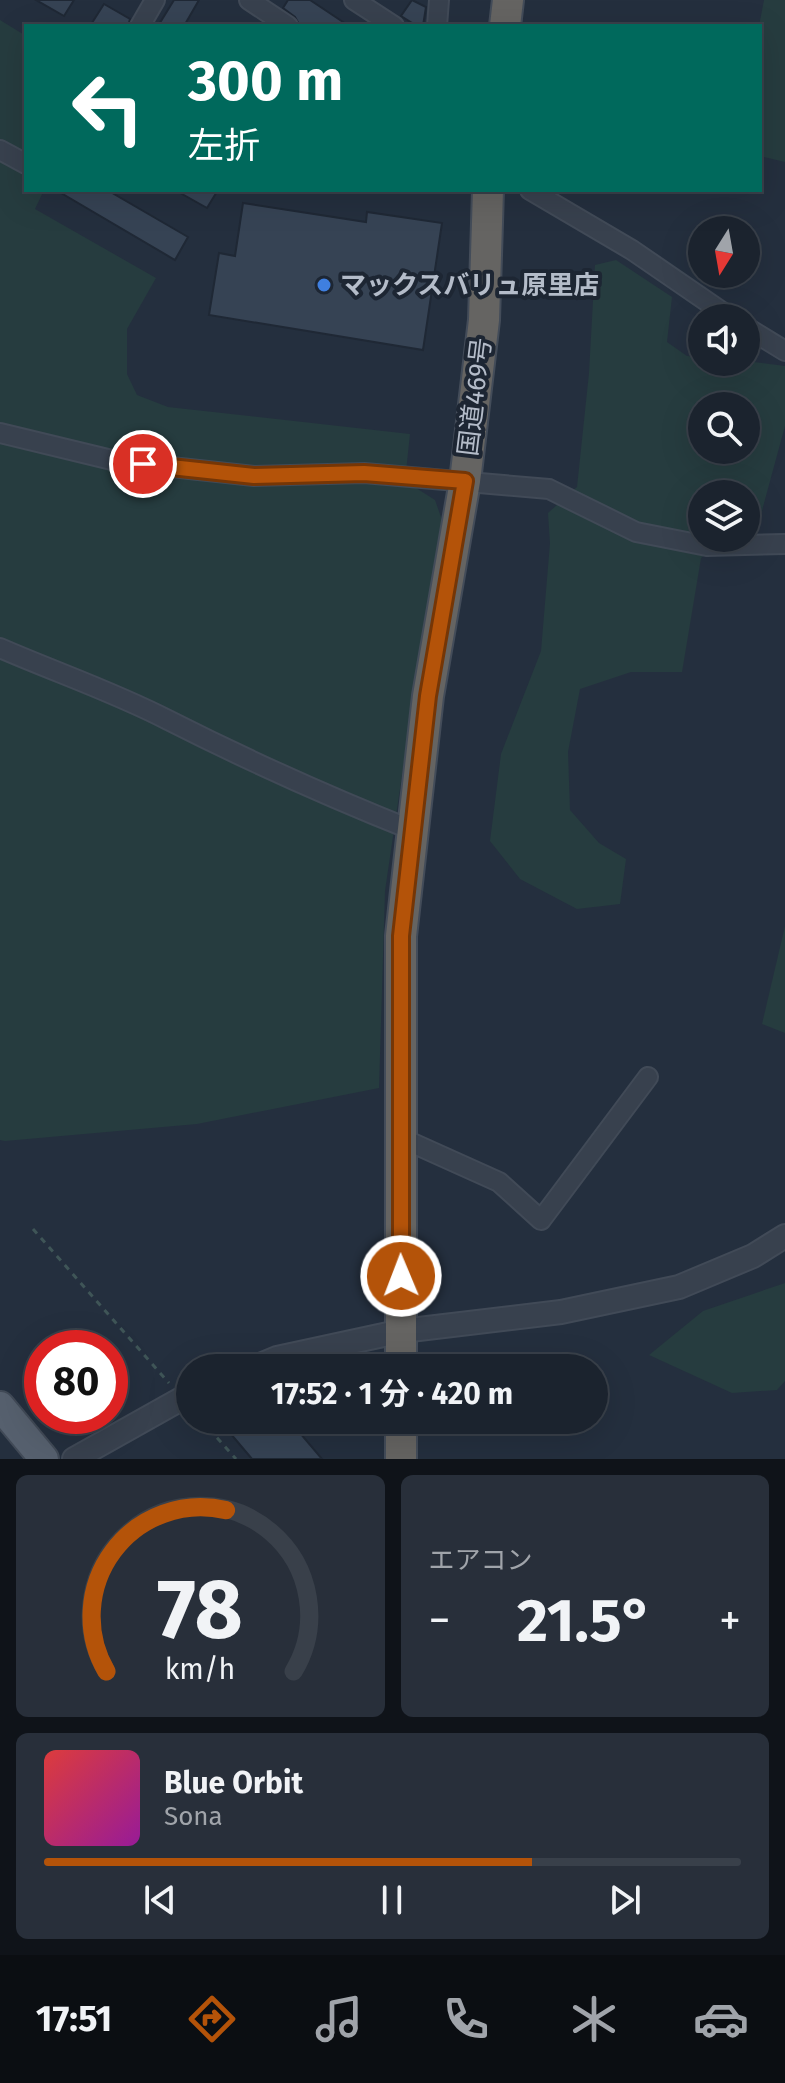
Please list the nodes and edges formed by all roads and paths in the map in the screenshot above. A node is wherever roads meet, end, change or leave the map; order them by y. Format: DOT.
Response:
graph roads {
  1 [pos="155,0"];
  2 [pos="249,0"];
  3 [pos="354,0"];
  4 [pos="439,0"];
  5 [pos="508,0"];
  6 [pos="141,24"];
  7 [pos="285,24"];
  8 [pos="391,24"];
  9 [pos="437,24"];
  10 [pos="505,24"];
  11 [pos="0,150"];
  12 [pos="24,163"];
  13 [pos="488,192"];
  14 [pos="533,192"];
  15 [pos="711,304"];
  16 [pos="760,336"];
  17 [pos="785,351"];
  18 [pos="0,433"];
  19 [pos="465,481"];
  20 [pos="785,544"];
  21 [pos="0,648"];
  22 [pos="412,830"];
  23 [pos="648,1077"];
  24 [pos="399,1137"];
  25 [pos="33,1229"];
  26 [pos="785,1236"];
  27 [pos="402,1331"];
  28 [pos="296,1354"];
  29 [pos="401,1354"];
  30 [pos="176,1385"];
  31 [pos="176,1402"];
  32 [pos="0,1406"];
  33 [pos="214,1434"];
  34 [pos="401,1434"];
  35 [pos="44,1459"];
  36 [pos="74,1459"];
  37 [pos="236,1459"];
  38 [pos="401,1459"];
  1 -- 6 [label="street"];
  2 -- 7 [label="street"];
  3 -- 8 [label="street"];
  4 -- 9 [label="street"];
  5 -- 10 [label="highway"];
  11 -- 12 [label="street"];
  13 -- 19 [label="highway, 国道469号"];
  14 -- 15 [label="street"];
  16 -- 17 [label="street"];
  18 -- 19 [label="street"];
  19 -- 20 [label="street"];
  19 -- 22 [label="highway, 国道469号"];
  21 -- 22 [label="street"];
  22 -- 24 [label="highway, 国道469号"];
  23 -- 24 [label="street"];
  24 -- 27 [label="highway, 国道469号"];
  25 -- 30 [label="path"];
  26 -- 27 [label="street"];
  27 -- 28 [label="street"];
  27 -- 29 [label="highway, 国道469号"];
  31 -- 36 [label="street"];
  32 -- 35 [label="main road"];
  33 -- 37 [label="path"];
  34 -- 38 [label="highway"];
}
